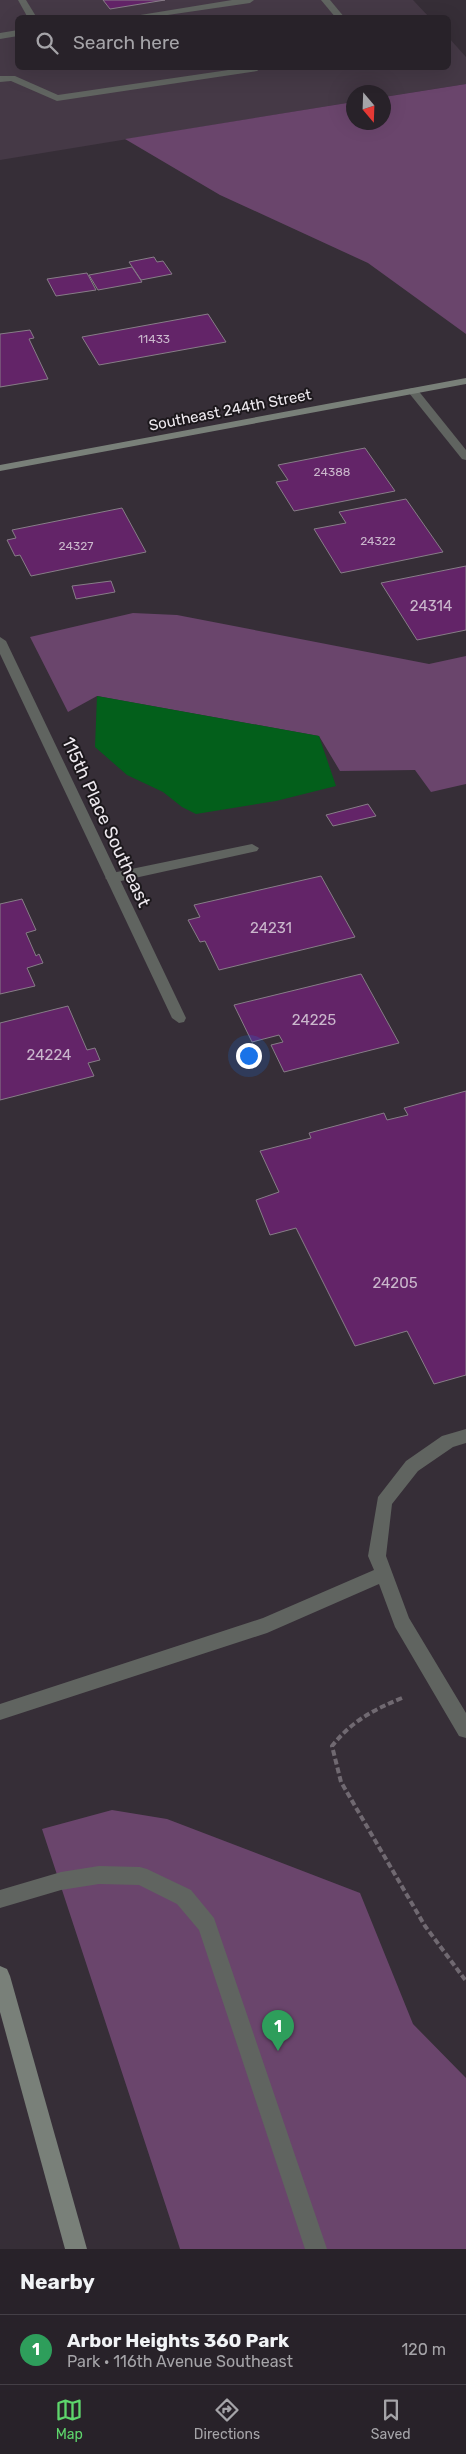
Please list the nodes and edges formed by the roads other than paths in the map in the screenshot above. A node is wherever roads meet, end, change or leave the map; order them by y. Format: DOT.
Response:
graph roads {
  1 [pos="22,0"];
  2 [pos="250,0"];
  3 [pos="325,0"];
  4 [pos="32,15"];
  5 [pos="147,15"];
  6 [pos="338,15"];
  7 [pos="15,34"];
  8 [pos="0,36"];
  9 [pos="244,70"];
  10 [pos="0,79"];
  11 [pos="466,381"];
  12 [pos="413,391"];
  13 [pos="466,457"];
  14 [pos="0,468"];
  15 [pos="0,642"];
  16 [pos="252,848"];
  17 [pos="112,878"];
  18 [pos="179,1018"];
  19 [pos="466,1436"];
  20 [pos="384,1574"];
  21 [pos="0,1712"];
  22 [pos="466,1730"];
  23 [pos="0,1898"];
  24 [pos="0,1976"];
  25 [pos="76,2249"];
  26 [pos="316,2249"];
  1 -- 4 [label="street"];
  2 -- 5 [label="street"];
  3 -- 6 [label="street"];
  7 -- 8 [label="street"];
  9 -- 10 [label="street"];
  11 -- 12 [label="street, Southeast 244th Street"];
  12 -- 13 [label="street"];
  12 -- 14 [label="street, Southeast 244th Street"];
  15 -- 17 [label="street, 115th Place Southeast"];
  16 -- 17 [label="street"];
  17 -- 18 [label="street, 115th Place Southeast"];
  19 -- 20 [label="street"];
  20 -- 21 [label="street"];
  20 -- 22 [label="street"];
  23 -- 26 [label="street"];
  24 -- 25 [label="street"];
}
